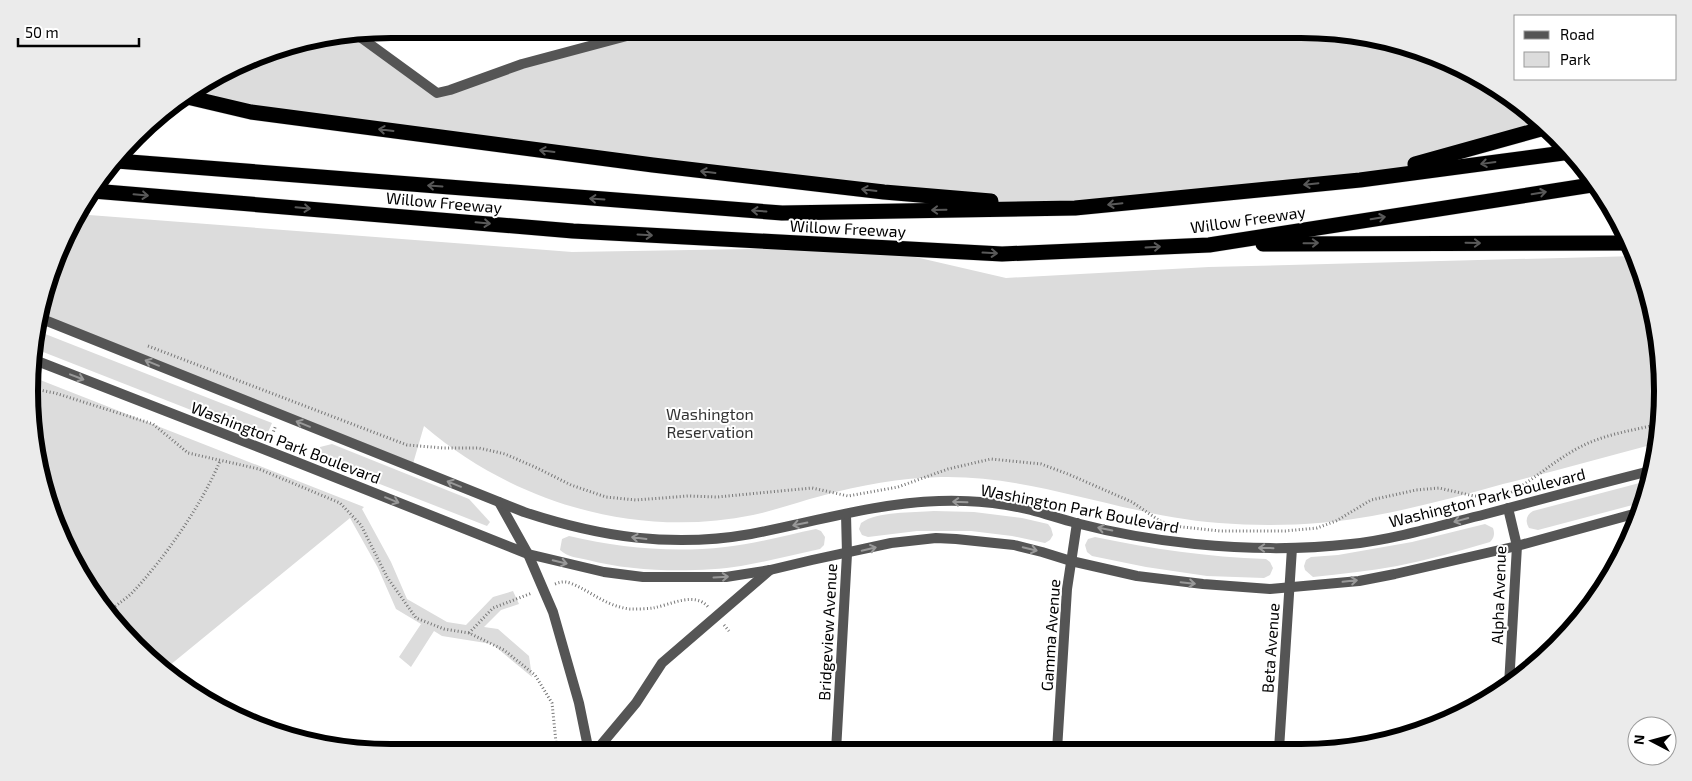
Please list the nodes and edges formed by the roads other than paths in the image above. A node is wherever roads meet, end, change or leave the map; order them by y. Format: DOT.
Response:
graph roads {
  1 [pos="619,38"];
  2 [pos="362,39"];
  3 [pos="192,98"];
  4 [pos="1539,130"];
  5 [pos="1562,153"];
  6 [pos="122,161"];
  7 [pos="1360,180"];
  8 [pos="1589,185"];
  9 [pos="99,191"];
  10 [pos="1075,208"];
  11 [pos="1622,243"];
  12 [pos="1209,244"];
  13 [pos="44,321"];
  14 [pos="39,362"];
  15 [pos="1644,472"];
  16 [pos="499,502"];
  17 [pos="1508,508"];
  18 [pos="846,514"];
  19 [pos="1632,514"];
  20 [pos="1077,523"];
  21 [pos="1517,546"];
  22 [pos="1292,548"];
  23 [pos="528,554"];
  24 [pos="847,554"];
  25 [pos="1071,561"];
  26 [pos="770,570"];
  27 [pos="1289,587"];
  28 [pos="1510,676"];
  29 [pos="587,744"];
  30 [pos="602,744"];
  31 [pos="836,744"];
  32 [pos="1058,744"];
  33 [pos="1279,744"];
  1 -- 2 [label="street"];
  10 -- 3 [label="highway, one-way"];
  4 -- 7 [label="highway"];
  5 -- 7 [label="highway, Willow Freeway, one-way"];
  10 -- 6 [label="highway, Willow Freeway, one-way"];
  7 -- 10 [label="highway, Willow Freeway, one-way"];
  12 -- 8 [label="highway, Willow Freeway, one-way"];
  9 -- 12 [label="highway, Willow Freeway, one-way"];
  12 -- 11 [label="highway, one-way"];
  16 -- 13 [label="street, Washington Park Boulevard, one-way"];
  14 -- 23 [label="street, Washington Park Boulevard, one-way"];
  15 -- 17 [label="street, Washington Park Boulevard"];
  18 -- 16 [label="street, Washington Park Boulevard, one-way"];
  16 -- 23 [label="street"];
  17 -- 21 [label="street, Alpha Avenue"];
  17 -- 22 [label="street, Washington Park Boulevard, one-way"];
  20 -- 18 [label="street, Washington Park Boulevard, one-way"];
  18 -- 24 [label="street, Bridgeview Avenue"];
  19 -- 21 [label="street, Washington Park Boulevard"];
  22 -- 20 [label="street, Washington Park Boulevard, one-way"];
  20 -- 25 [label="street, Gamma Avenue"];
  27 -- 21 [label="street, Washington Park Boulevard, one-way"];
  21 -- 28 [label="street, Alpha Avenue"];
  22 -- 27 [label="street, Beta Avenue"];
  23 -- 26 [label="street, Washington Park Boulevard, one-way"];
  23 -- 29 [label="street"];
  24 -- 25 [label="street, Washington Park Boulevard, one-way"];
  24 -- 26 [label="street, Washington Park Boulevard"];
  24 -- 31 [label="street, Bridgeview Avenue"];
  25 -- 27 [label="street, Washington Park Boulevard, one-way"];
  25 -- 32 [label="street, Gamma Avenue"];
  26 -- 30 [label="street, Washington Park Boulevard"];
  27 -- 33 [label="street, Beta Avenue"];
}
